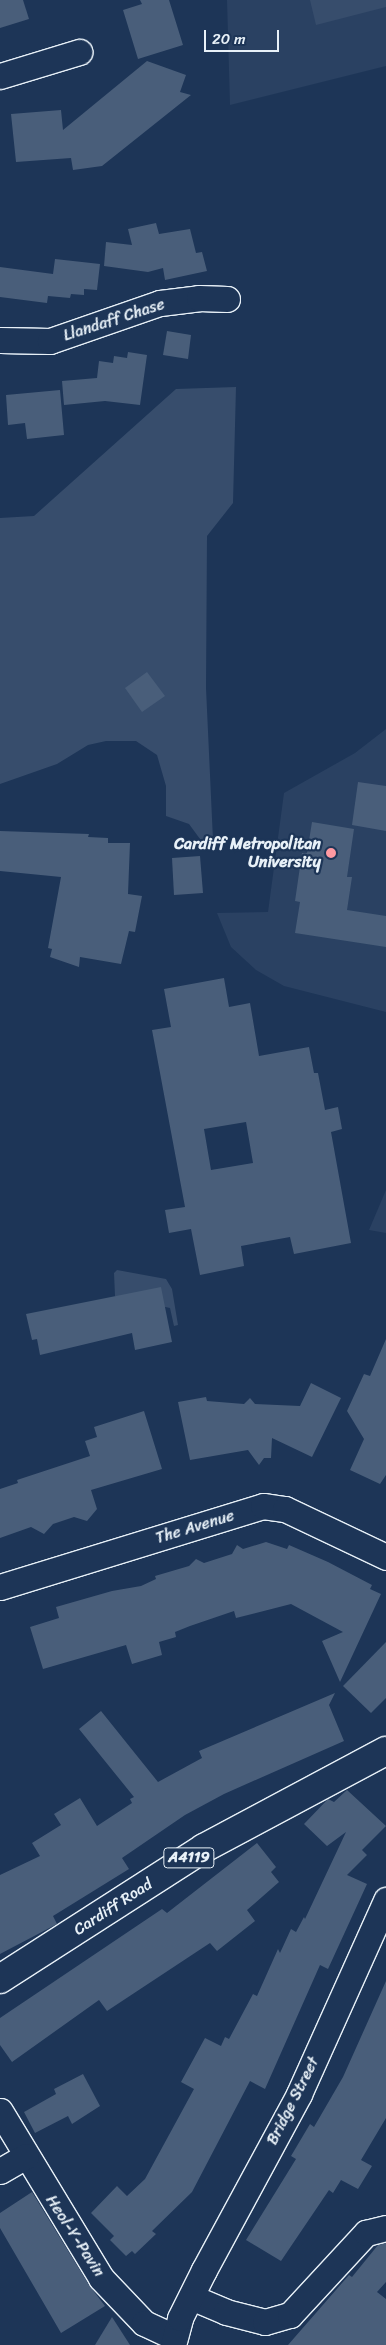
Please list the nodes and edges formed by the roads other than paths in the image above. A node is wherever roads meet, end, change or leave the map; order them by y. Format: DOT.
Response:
graph roads {
  1 [pos="79,52"];
  2 [pos="0,76"];
  3 [pos="227,299"];
  4 [pos="0,340"];
  5 [pos="386,1556"];
  6 [pos="0,1587"];
  7 [pos="386,1751"];
  8 [pos="386,1900"];
  9 [pos="377,1944"];
  10 [pos="0,1979"];
  11 [pos="0,2111"];
  12 [pos="26,2156"];
  13 [pos="0,2171"];
  14 [pos="386,2228"];
  15 [pos="191,2298"];
  16 [pos="173,2341"];
  1 -- 2 [label="street"];
  3 -- 4 [label="street, Llandaff Chase"];
  5 -- 6 [label="street, The Avenue"];
  7 -- 10 [label="main road, Cardiff Road / A4119"];
  8 -- 9 [label="street, Bridge Street"];
  9 -- 15 [label="street, Bridge Street"];
  11 -- 12 [label="street, Heol-Y-Pavin"];
  12 -- 13 [label="street"];
  12 -- 16 [label="street, Heol-Y-Pavin"];
  14 -- 15 [label="street"];
  15 -- 16 [label="street, Bridge Street"];
}
